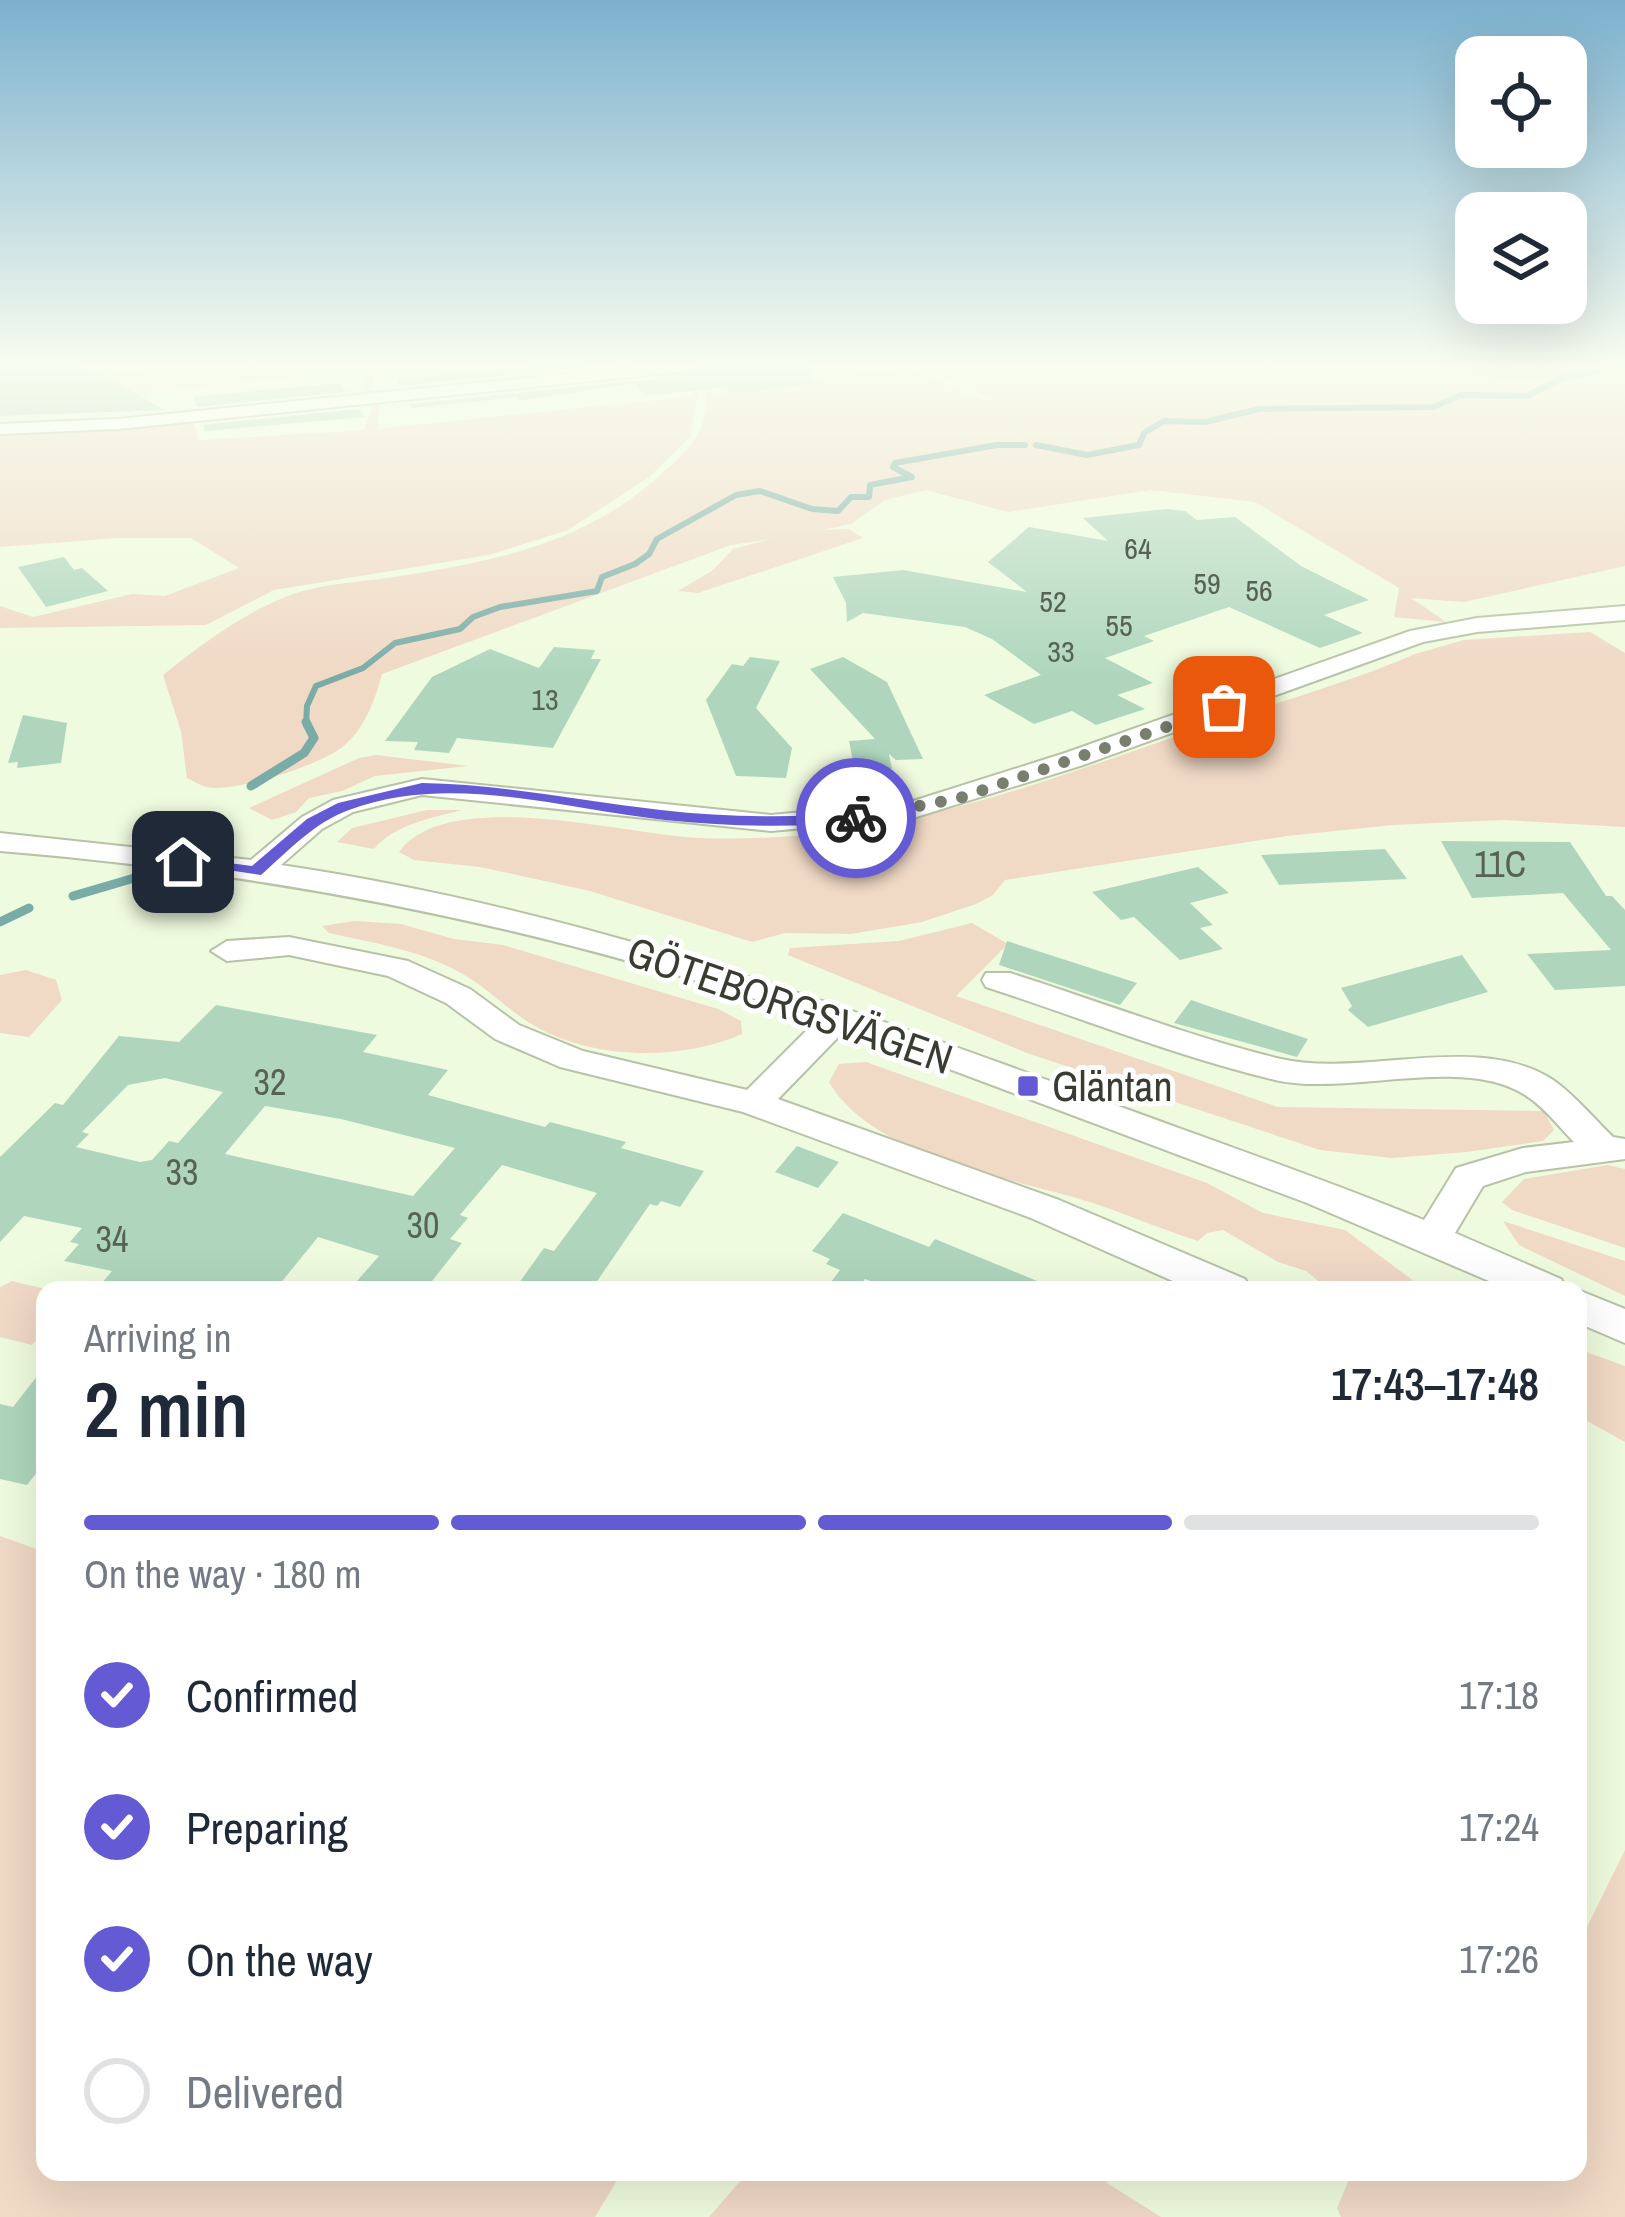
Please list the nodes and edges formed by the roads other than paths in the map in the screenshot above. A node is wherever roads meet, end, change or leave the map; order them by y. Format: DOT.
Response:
graph roads {
  1 [pos="1625,613"];
  2 [pos="0,842"];
  3 [pos="270,873"];
  4 [pos="226,951"];
  5 [pos="998,980"];
  6 [pos="838,1018"];
  7 [pos="754,1103"];
  8 [pos="1614,1149"];
  9 [pos="1432,1239"];
  10 [pos="1210,1281"];
  11 [pos="1527,1281"];
  12 [pos="1587,1309"];
  13 [pos="1625,1328"];
  1 -- 3 [label="street"];
  2 -- 3 [label="street, GÖTEBORGSVÄGEN"];
  3 -- 6 [label="street, GÖTEBORGSVÄGEN"];
  4 -- 7 [label="street"];
  5 -- 8 [label="street"];
  6 -- 7 [label="street"];
  6 -- 9 [label="street, GÖTEBORGSVÄGEN"];
  7 -- 10 [label="street"];
  8 -- 9 [label="street"];
  9 -- 11 [label="street, GÖTEBORGSVÄGEN"];
  12 -- 13 [label="street"];
}
